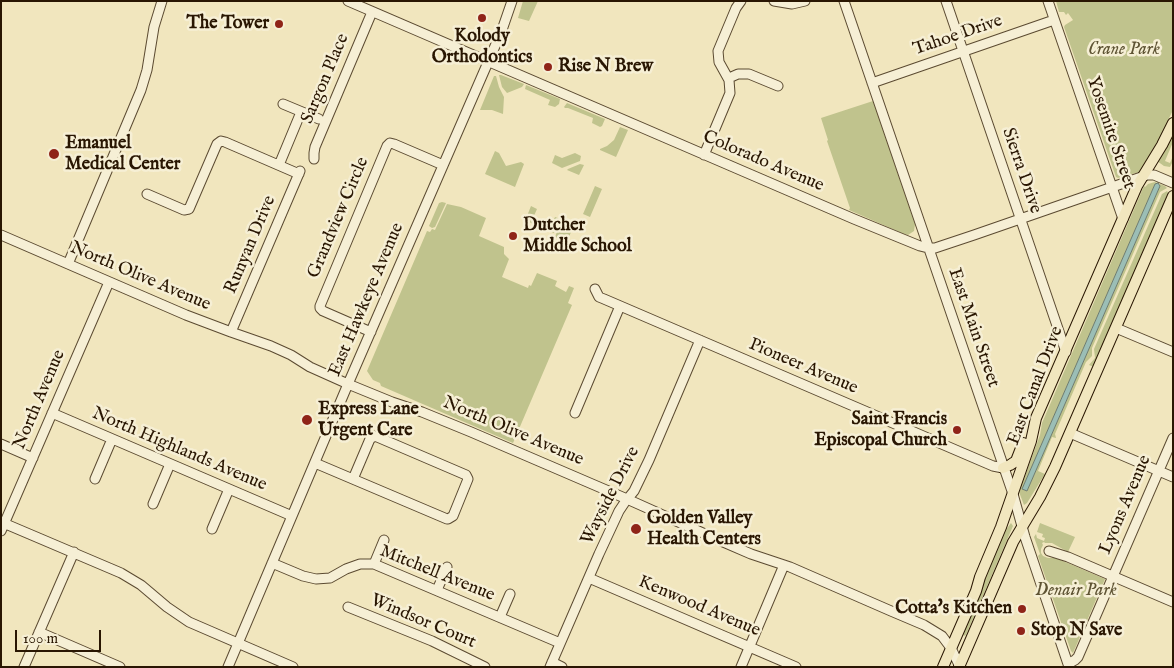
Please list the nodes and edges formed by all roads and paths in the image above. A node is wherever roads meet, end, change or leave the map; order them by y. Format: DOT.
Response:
graph roads {
  1 [pos="162,1"];
  2 [pos="348,1"];
  3 [pos="512,1"];
  4 [pos="741,1"];
  5 [pos="774,1"];
  6 [pos="805,1"];
  7 [pos="844,1"];
  8 [pos="946,1"];
  9 [pos="1048,1"];
  10 [pos="372,12"];
  11 [pos="1054,20"];
  12 [pos="963,52"];
  13 [pos="488,61"];
  14 [pos="729,78"];
  15 [pos="872,84"];
  16 [pos="778,86"];
  17 [pos="283,104"];
  18 [pos="301,112"];
  19 [pos="319,119"];
  20 [pos="1173,123"];
  21 [pos="704,154"];
  22 [pos="314,159"];
  23 [pos="278,165"];
  24 [pos="443,165"];
  25 [pos="1143,176"];
  26 [pos="1173,183"];
  27 [pos="1112,188"];
  28 [pos="147,194"];
  29 [pos="1173,196"];
  30 [pos="1020,219"];
  31 [pos="1123,219"];
  32 [pos="918,221"];
  33 [pos="1,235"];
  34 [pos="906,240"];
  35 [pos="928,248"];
  36 [pos="68,264"];
  37 [pos="109,282"];
  38 [pos="595,289"];
  39 [pos="620,306"];
  40 [pos="1116,328"];
  41 [pos="231,332"];
  42 [pos="371,332"];
  43 [pos="700,340"];
  44 [pos="1066,352"];
  45 [pos="1173,352"];
  46 [pos="348,384"];
  47 [pos="52,413"];
  48 [pos="575,413"];
  49 [pos="1036,418"];
  50 [pos="1070,433"];
  51 [pos="1173,438"];
  52 [pos="112,439"];
  53 [pos="1,444"];
  54 [pos="33,458"];
  55 [pos="315,462"];
  56 [pos="170,464"];
  57 [pos="1003,468"];
  58 [pos="1158,471"];
  59 [pos="1173,477"];
  60 [pos="95,479"];
  61 [pos="353,479"];
  62 [pos="229,489"];
  63 [pos="1012,494"];
  64 [pos="627,499"];
  65 [pos="153,504"];
  66 [pos="292,516"];
  67 [pos="2,525"];
  68 [pos="1022,527"];
  69 [pos="212,529"];
  70 [pos="384,540"];
  71 [pos="1049,550"];
  72 [pos="74,552"];
  73 [pos="272,563"];
  74 [pos="374,564"];
  75 [pos="784,565"];
  76 [pos="447,567"];
  77 [pos="1113,576"];
  78 [pos="589,578"];
  79 [pos="437,590"];
  80 [pos="510,594"];
  81 [pos="1173,602"];
  82 [pos="348,607"];
  83 [pos="500,617"];
  84 [pos="39,632"];
  85 [pos="238,643"];
  86 [pos="560,643"];
  87 [pos="749,647"];
  88 [pos="951,648"];
  89 [pos="551,665"];
  90 [pos="1069,665"];
  91 [pos="960,666"];
  92 [pos="24,667"];
  93 [pos="120,667"];
  94 [pos="228,667"];
  95 [pos="293,667"];
  96 [pos="485,667"];
  97 [pos="562,667"];
  98 [pos="741,667"];
  99 [pos="796,667"];
  100 [pos="943,667"];
  1 -- 36 [label="street"];
  2 -- 10 [label="street, Colorado Avenue"];
  3 -- 13 [label="street, East Hawkeye Avenue"];
  4 -- 14 [label="street"];
  5 -- 6 [label="street"];
  7 -- 15 [label="street, East Main Street"];
  8 -- 12 [label="street, Sierra Drive"];
  9 -- 11 [label="street, Yosemite Street"];
  10 -- 13 [label="street, Colorado Avenue"];
  10 -- 22 [label="street, Sargon Place"];
  11 -- 12 [label="street, Tahoe Drive"];
  11 -- 27 [label="street, Yosemite Street"];
  12 -- 15 [label="street, Tahoe Drive"];
  12 -- 30 [label="street, Sierra Drive"];
  13 -- 21 [label="street, Colorado Avenue"];
  13 -- 24 [label="street, East Hawkeye Avenue"];
  14 -- 16 [label="street"];
  14 -- 21 [label="street"];
  15 -- 32 [label="street, East Main Street"];
  17 -- 18 [label="street"];
  18 -- 19 [label="street"];
  18 -- 23 [label="street"];
  20 -- 25 [label="main road, East Canal Drive"];
  21 -- 34 [label="street, Colorado Avenue"];
  23 -- 28 [label="street"];
  23 -- 41 [label="street, Runyan Drive"];
  24 -- 42 [label="street, East Hawkeye Avenue"];
  24 -- 42 [label="street, Grandview Circle"];
  25 -- 26 [label="street"];
  25 -- 27 [label="street"];
  25 -- 31 [label="main road, East Canal Drive"];
  27 -- 30 [label="street"];
  27 -- 31 [label="street, Yosemite Street"];
  29 -- 40 [label="main road"];
  30 -- 35 [label="street"];
  30 -- 44 [label="street, Sierra Drive"];
  31 -- 44 [label="main road, East Canal Drive"];
  32 -- 34 [label="street"];
  32 -- 35 [label="street, East Main Street"];
  33 -- 36 [label="street, North Olive Avenue"];
  34 -- 35 [label="street, Colorado Avenue"];
  35 -- 57 [label="street, East Main Street"];
  36 -- 37 [label="street, North Olive Avenue"];
  37 -- 41 [label="street, North Olive Avenue"];
  37 -- 47 [label="street, North Avenue"];
  38 -- 39 [label="street, Pioneer Avenue"];
  39 -- 43 [label="street, Pioneer Avenue"];
  39 -- 48 [label="street"];
  40 -- 45 [label="street"];
  40 -- 50 [label="main road"];
  41 -- 46 [label="street, North Olive Avenue"];
  42 -- 46 [label="street, East Hawkeye Avenue"];
  43 -- 57 [label="street, Pioneer Avenue"];
  43 -- 64 [label="street, Wayside Drive"];
  44 -- 49 [label="main road, East Canal Drive"];
  46 -- 55 [label="street, East Hawkeye Avenue"];
  46 -- 64 [label="street, North Olive Avenue"];
  47 -- 52 [label="street, North Highlands Avenue"];
  47 -- 54 [label="street, North Avenue"];
  49 -- 57 [label="main road"];
  49 -- 63 [label="main road, East Canal Drive"];
  50 -- 58 [label="street"];
  50 -- 68 [label="main road"];
  51 -- 58 [label="street, Lyons Avenue"];
  52 -- 56 [label="street, North Highlands Avenue"];
  52 -- 60 [label="street"];
  53 -- 54 [label="street"];
  54 -- 67 [label="street, North Avenue"];
  55 -- 61 [label="street"];
  55 -- 66 [label="street, East Hawkeye Avenue"];
  56 -- 62 [label="street, North Highlands Avenue"];
  56 -- 65 [label="street"];
  57 -- 63 [label="street, East Main Street"];
  58 -- 59 [label="street"];
  58 -- 77 [label="street, Lyons Avenue"];
  61 -- 61 [label="street"];
  62 -- 66 [label="street, North Highlands Avenue"];
  62 -- 69 [label="street"];
  63 -- 68 [label="street, East Main Street"];
  63 -- 88 [label="main road, East Canal Drive"];
  64 -- 75 [label="street, North Olive Avenue"];
  64 -- 78 [label="street, Wayside Drive"];
  66 -- 73 [label="street, East Hawkeye Avenue"];
  67 -- 72 [label="street"];
  68 -- 90 [label="street, East Main Street"];
  68 -- 91 [label="main road"];
  70 -- 74 [label="street"];
  71 -- 77 [label="street"];
  72 -- 84 [label="street"];
  72 -- 85 [label="street"];
  73 -- 74 [label="street, Mitchell Avenue"];
  73 -- 85 [label="street, East Hawkeye Avenue"];
  74 -- 79 [label="street, Mitchell Avenue"];
  75 -- 87 [label="street"];
  75 -- 88 [label="street, North Olive Avenue"];
  76 -- 79 [label="street"];
  77 -- 81 [label="street"];
  77 -- 90 [label="street, Lyons Avenue"];
  78 -- 86 [label="street, Wayside Drive"];
  78 -- 87 [label="street, Kenwood Avenue"];
  79 -- 83 [label="street, Mitchell Avenue"];
  80 -- 83 [label="street"];
  82 -- 96 [label="street, Windsor Court"];
  83 -- 86 [label="street, Mitchell Avenue"];
  84 -- 92 [label="street"];
  84 -- 93 [label="street"];
  85 -- 94 [label="street, East Hawkeye Avenue"];
  85 -- 95 [label="street"];
  86 -- 89 [label="street, Wayside Drive"];
  87 -- 98 [label="street"];
  87 -- 99 [label="street, Kenwood Avenue"];
  88 -- 91 [label="street, North Olive Avenue"];
  88 -- 100 [label="main road, East Canal Drive"];
  89 -- 97 [label="street"];
}
